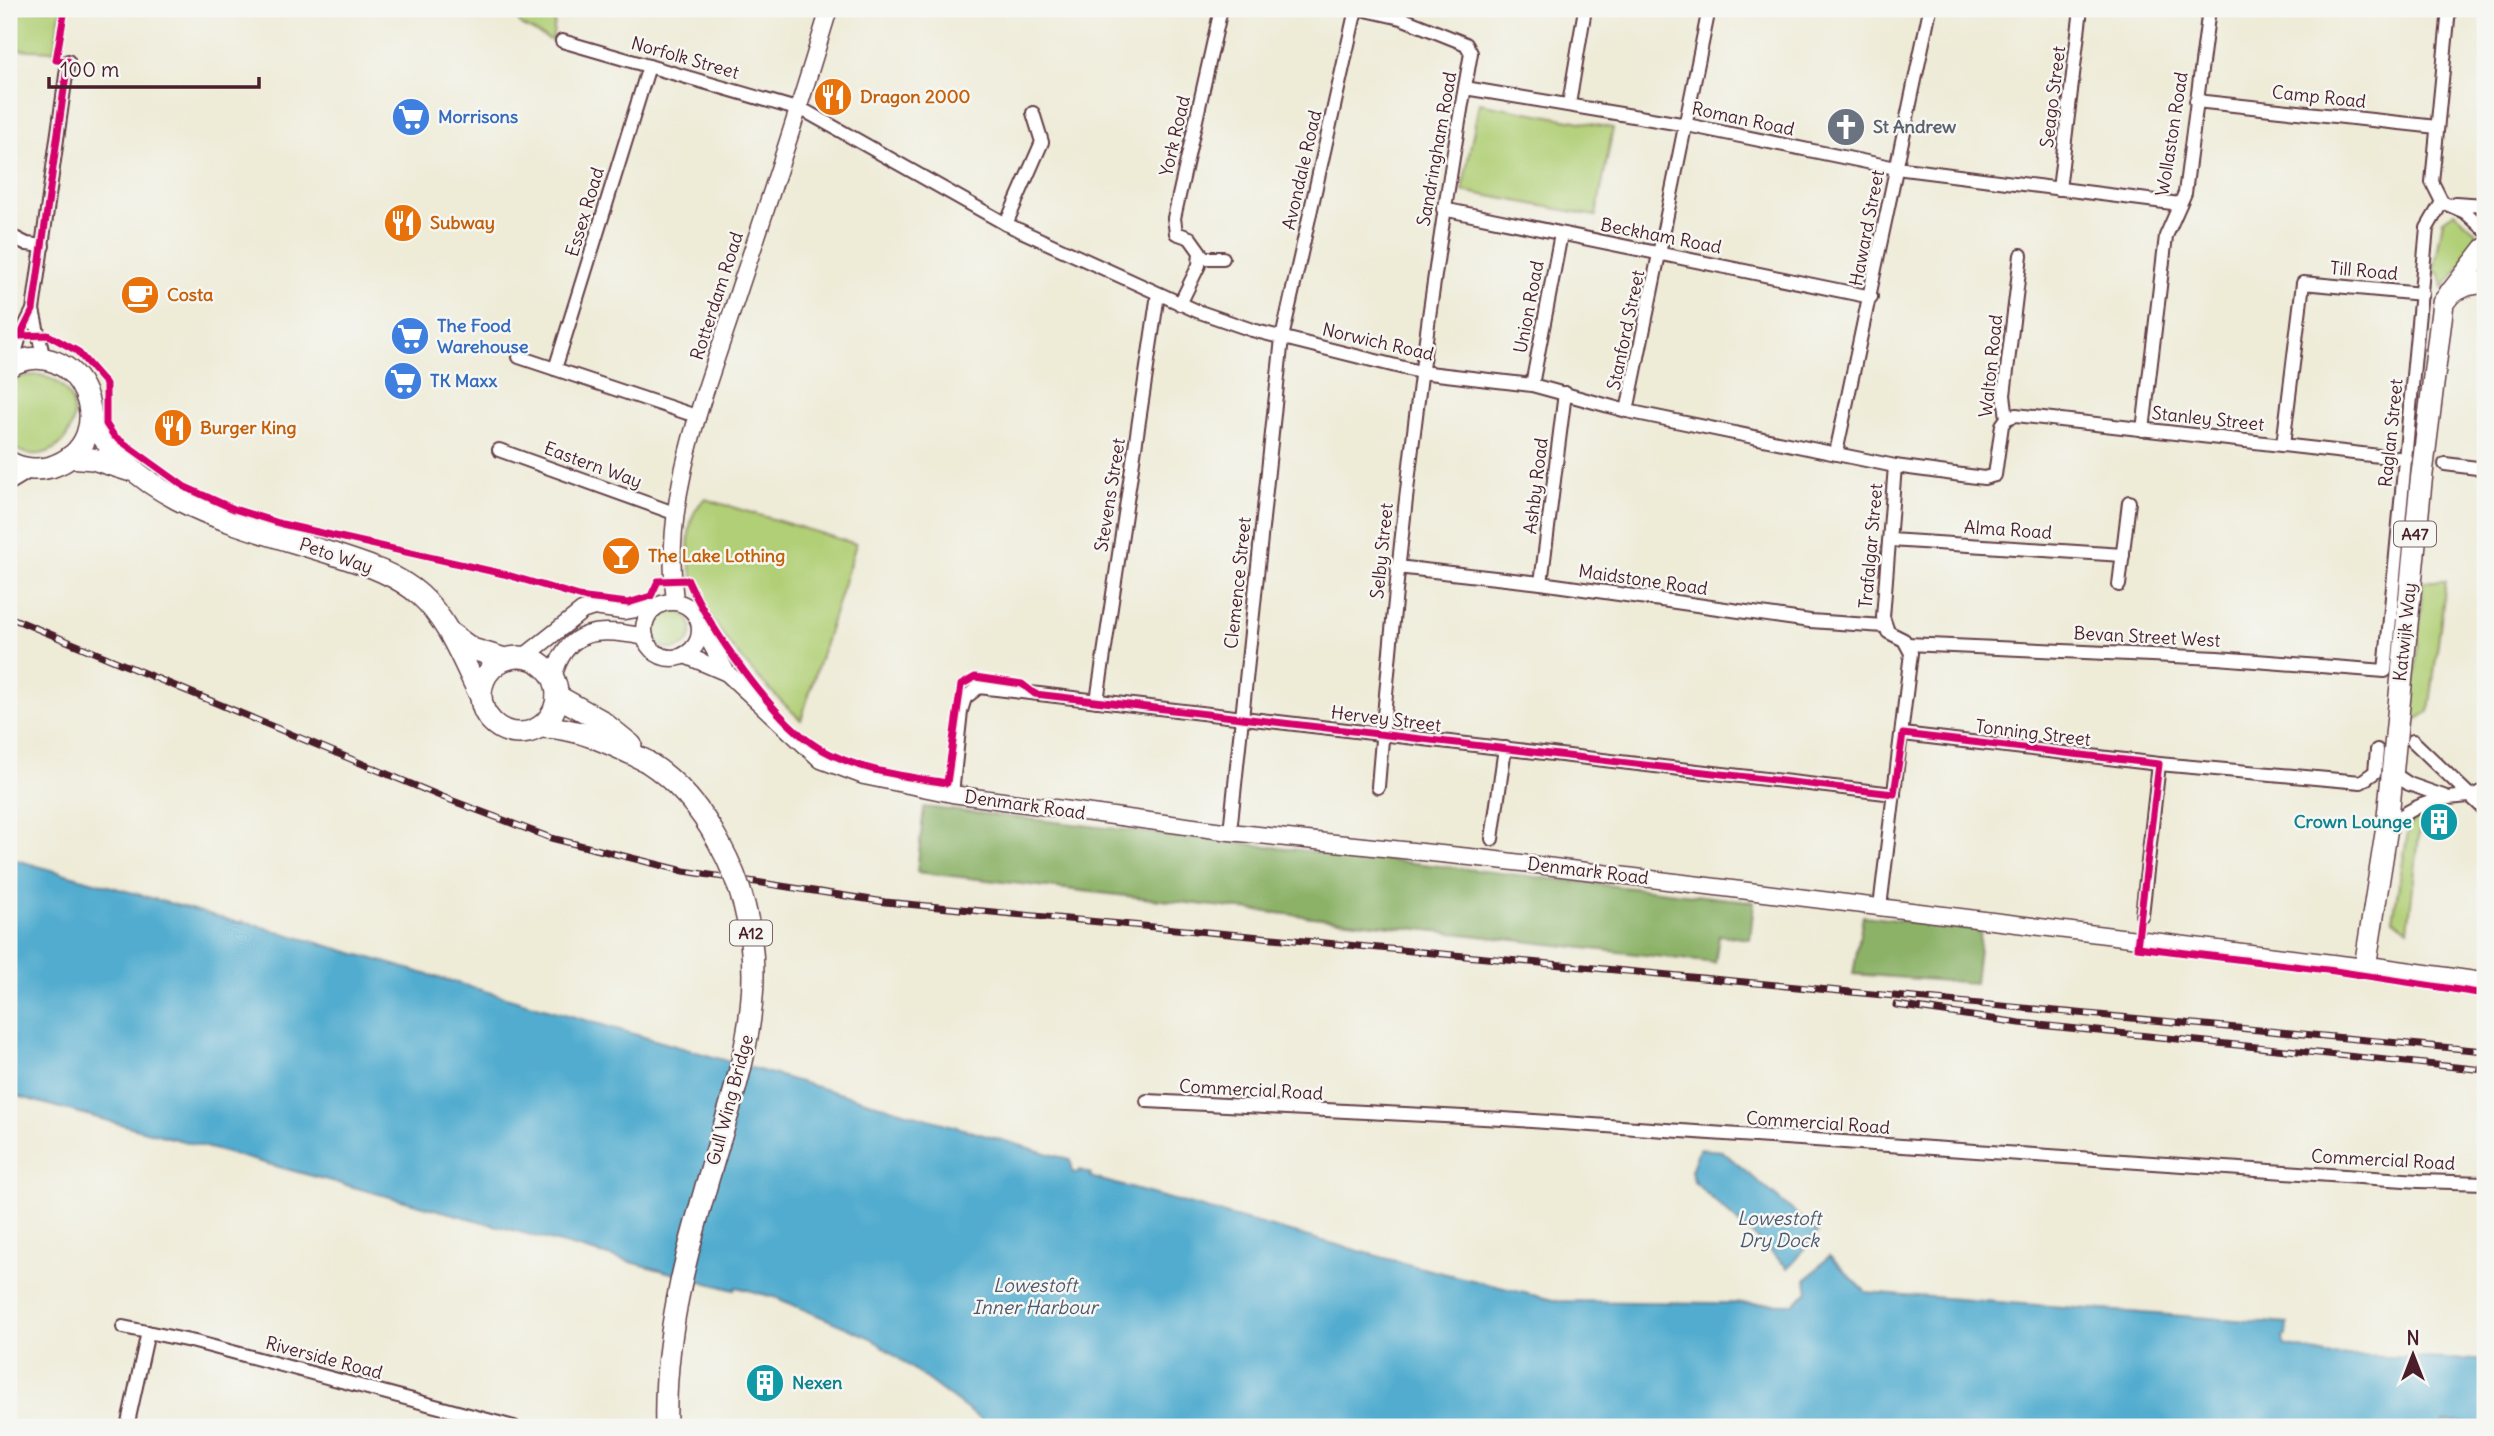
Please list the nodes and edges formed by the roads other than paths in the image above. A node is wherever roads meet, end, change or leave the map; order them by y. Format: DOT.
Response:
graph roads {
  1 [pos="829,9"];
  2 [pos="1221,9"];
  3 [pos="1358,9"];
  4 [pos="1586,9"];
  5 [pos="1709,9"];
  6 [pos="1930,9"];
  7 [pos="2081,9"];
  8 [pos="2208,9"];
  9 [pos="2449,9"];
  10 [pos="562,41"];
  11 [pos="68,61"];
  12 [pos="649,66"];
  13 [pos="1465,88"];
  14 [pos="2196,101"];
  15 [pos="1569,104"];
  16 [pos="799,109"];
  17 [pos="1033,113"];
  18 [pos="1688,125"];
  19 [pos="2437,127"];
  20 [pos="1896,168"];
  21 [pos="2059,189"];
  22 [pos="2445,202"];
  23 [pos="2180,204"];
  24 [pos="2485,205"];
  25 [pos="1443,209"];
  26 [pos="1006,224"];
  27 [pos="2485,230"];
  28 [pos="1560,234"];
  29 [pos="9,235"];
  30 [pos="43,246"];
  31 [pos="2485,249"];
  32 [pos="1660,253"];
  33 [pos="2021,255"];
  34 [pos="1200,258"];
  35 [pos="1223,258"];
  36 [pos="2485,282"];
  37 [pos="1158,293"];
  38 [pos="2422,295"];
  39 [pos="2445,296"];
  40 [pos="1871,297"];
  41 [pos="1181,304"];
  42 [pos="33,310"];
  43 [pos="1282,338"];
  44 [pos="519,357"];
  45 [pos="44,360"];
  46 [pos="10,365"];
  47 [pos="555,369"];
  48 [pos="1420,372"];
  49 [pos="1532,385"];
  50 [pos="1565,393"];
  51 [pos="1627,411"];
  52 [pos="91,417"];
  53 [pos="699,417"];
  54 [pos="2007,418"];
  55 [pos="2143,430"];
  56 [pos="2283,445"];
  57 [pos="499,450"];
  58 [pos="1836,453"];
  59 [pos="70,457"];
  60 [pos="2406,459"];
  61 [pos="9,462"];
  62 [pos="2445,464"];
  63 [pos="1895,466"];
  64 [pos="2485,469"];
  65 [pos="33,470"];
  66 [pos="130,471"];
  67 [pos="1992,478"];
  68 [pos="9,484"];
  69 [pos="2129,502"];
  70 [pos="674,513"];
  71 [pos="1890,540"];
  72 [pos="2123,555"];
  73 [pos="1397,567"];
  74 [pos="1541,583"];
  75 [pos="2119,585"];
  76 [pos="675,601"];
  77 [pos="656,606"];
  78 [pos="700,624"];
  79 [pos="1884,626"];
  80 [pos="448,632"];
  81 [pos="645,637"];
  82 [pos="1907,644"];
  83 [pos="685,655"];
  84 [pos="514,658"];
  85 [pos="2385,671"];
  86 [pos="726,673"];
  87 [pos="555,687"];
  88 [pos="480,695"];
  89 [pos="1097,701"];
  90 [pos="1241,718"];
  91 [pos="540,727"];
  92 [pos="1382,734"];
  93 [pos="1903,734"];
  94 [pos="2413,741"];
  95 [pos="1504,748"];
  96 [pos="2377,750"];
  97 [pos="646,761"];
  98 [pos="2159,764"];
  99 [pos="2391,772"];
  100 [pos="1378,786"];
  101 [pos="2485,789"];
  102 [pos="953,794"];
  103 [pos="1894,794"];
  104 [pos="2473,797"];
  105 [pos="2450,798"];
  106 [pos="2485,810"];
  107 [pos="2387,827"];
  108 [pos="1230,832"];
  109 [pos="1492,839"];
  110 [pos="1880,907"];
  111 [pos="2142,915"];
  112 [pos="2365,967"];
  113 [pos="2485,984"];
  114 [pos="1147,1101"];
  115 [pos="2485,1183"];
  116 [pos="123,1327"];
  117 [pos="148,1332"];
  118 [pos="127,1427"];
  119 [pos="514,1427"];
  120 [pos="666,1427"];
  1 -- 16 [label="street, Rotterdam Road"];
  2 -- 34 [label="street, York Road"];
  3 -- 13 [label="street, Sandringham Road"];
  3 -- 43 [label="street, Avondale Road"];
  4 -- 15 [label="street"];
  5 -- 18 [label="street, Stanford Street"];
  6 -- 20 [label="street, Haward Street"];
  7 -- 21 [label="street, Seago Street"];
  8 -- 14 [label="street, Wollaston Road"];
  9 -- 19 [label="street"];
  10 -- 12 [label="street, Norfolk Street"];
  11 -- 30 [label="street"];
  12 -- 16 [label="street, Norfolk Street"];
  12 -- 47 [label="street, Essex Road"];
  13 -- 15 [label="street, Roman Road"];
  13 -- 25 [label="street, Sandringham Road"];
  14 -- 19 [label="street, Camp Road"];
  14 -- 23 [label="street, Wollaston Road"];
  15 -- 18 [label="street, Roman Road"];
  16 -- 26 [label="street, Norwich Road"];
  16 -- 53 [label="street, Rotterdam Road"];
  17 -- 26 [label="street"];
  18 -- 20 [label="street, Roman Road"];
  18 -- 32 [label="street, Stanford Street"];
  19 -- 22 [label="street"];
  20 -- 21 [label="street, Roman Road"];
  20 -- 40 [label="street, Haward Street"];
  21 -- 23 [label="street, Roman Road"];
  22 -- 24 [label="street"];
  22 -- 27 [label="street"];
  22 -- 38 [label="street, Raglan Street"];
  23 -- 55 [label="street, Wollaston Road"];
  25 -- 28 [label="street, Beckham Road"];
  25 -- 48 [label="street, Sandringham Road"];
  26 -- 37 [label="street, Norwich Road"];
  28 -- 32 [label="street, Beckham Road"];
  28 -- 49 [label="street, Union Road"];
  29 -- 30 [label="street"];
  30 -- 42 [label="street"];
  31 -- 39 [label="highway"];
  32 -- 40 [label="street, Beckham Road"];
  32 -- 51 [label="street, Stanford Street"];
  33 -- 54 [label="street, Walton Road"];
  34 -- 35 [label="street"];
  34 -- 41 [label="street"];
  36 -- 39 [label="highway"];
  37 -- 41 [label="street, Norwich Road"];
  37 -- 89 [label="street, Stevens Street"];
  38 -- 56 [label="street, Till Road"];
  38 -- 60 [label="street, Raglan Street"];
  39 -- 99 [label="highway, Katwijk Way / A47"];
  40 -- 58 [label="street, Haward Street"];
  41 -- 43 [label="street, Norwich Road"];
  42 -- 45 [label="street"];
  42 -- 46 [label="street"];
  43 -- 48 [label="street, Norwich Road"];
  43 -- 90 [label="street, Clemence Street"];
  44 -- 47 [label="street"];
  45 -- 46 [label="highway"];
  45 -- 52 [label="highway, Peto Way"];
  47 -- 53 [label="street"];
  48 -- 49 [label="street, Norwich Road"];
  48 -- 73 [label="street, Selby Street"];
  49 -- 50 [label="street, Norwich Road"];
  50 -- 51 [label="street, Norwich Road"];
  50 -- 74 [label="street, Ashby Road"];
  51 -- 58 [label="street, Norwich Road"];
  52 -- 59 [label="highway"];
  52 -- 66 [label="highway, Peto Way"];
  53 -- 70 [label="street, Rotterdam Road"];
  54 -- 55 [label="street, Stanley Street"];
  54 -- 67 [label="street, Walton Road"];
  55 -- 56 [label="street, Stanley Street"];
  56 -- 60 [label="street, Stanley Street"];
  57 -- 70 [label="street, Eastern Way"];
  58 -- 63 [label="street, Norwich Road"];
  59 -- 65 [label="highway"];
  59 -- 66 [label="highway, Peto Way"];
  60 -- 85 [label="street, Raglan Street"];
  61 -- 65 [label="highway"];
  62 -- 64 [label="street"];
  63 -- 67 [label="street, Norwich Road"];
  63 -- 71 [label="street, Trafalgar Street"];
  65 -- 68 [label="street"];
  66 -- 80 [label="highway, Peto Way"];
  69 -- 72 [label="street"];
  70 -- 76 [label="street, Rotterdam Road"];
  71 -- 72 [label="street, Alma Road"];
  71 -- 79 [label="street, Trafalgar Street"];
  72 -- 75 [label="street"];
  73 -- 74 [label="street, Maidstone Road"];
  73 -- 92 [label="street, Selby Street"];
  74 -- 79 [label="street, Maidstone Road"];
  76 -- 77 [label="street"];
  76 -- 78 [label="street"];
  77 -- 81 [label="street"];
  77 -- 84 [label="street"];
  78 -- 83 [label="street"];
  78 -- 86 [label="street, Denmark Road"];
  79 -- 82 [label="street, Trafalgar Street"];
  80 -- 84 [label="highway, Peto Way"];
  80 -- 88 [label="highway, Peto Way"];
  81 -- 83 [label="street"];
  81 -- 87 [label="street"];
  82 -- 85 [label="street, Bevan Street West"];
  82 -- 93 [label="street"];
  83 -- 86 [label="street, Denmark Road"];
  84 -- 87 [label="highway"];
  84 -- 88 [label="highway"];
  86 -- 102 [label="street, Denmark Road"];
  87 -- 91 [label="highway"];
  87 -- 97 [label="highway, A12"];
  88 -- 91 [label="highway"];
  89 -- 90 [label="street, Hervey Street"];
  89 -- 102 [label="street, Hervey Street"];
  90 -- 92 [label="street, Hervey Street"];
  90 -- 108 [label="street, Clemence Street"];
  91 -- 97 [label="highway, A12"];
  92 -- 95 [label="street, Hervey Street"];
  92 -- 100 [label="street, Selby Street"];
  93 -- 98 [label="street, Tonning Street"];
  93 -- 103 [label="street"];
  94 -- 104 [label="street"];
  95 -- 103 [label="street, Hervey Street"];
  95 -- 109 [label="street"];
  96 -- 98 [label="street, Tonning Street"];
  97 -- 120 [label="highway, Gull Wing Bridge / A12, bridge"];
  98 -- 111 [label="street"];
  99 -- 105 [label="street"];
  99 -- 107 [label="highway, Katwijk Way / A47"];
  101 -- 104 [label="street"];
  102 -- 108 [label="street, Denmark Road"];
  103 -- 110 [label="street"];
  104 -- 105 [label="street"];
  104 -- 106 [label="street"];
  105 -- 107 [label="street"];
  107 -- 112 [label="highway, Katwijk Way / A47"];
  108 -- 110 [label="street, Denmark Road"];
  110 -- 112 [label="street, Denmark Road"];
  112 -- 113 [label="highway, Denmark Road"];
  114 -- 115 [label="street, Commercial Road"];
  116 -- 117 [label="street, Riverside Road"];
  117 -- 118 [label="street"];
  117 -- 119 [label="street, Riverside Road"];
}
